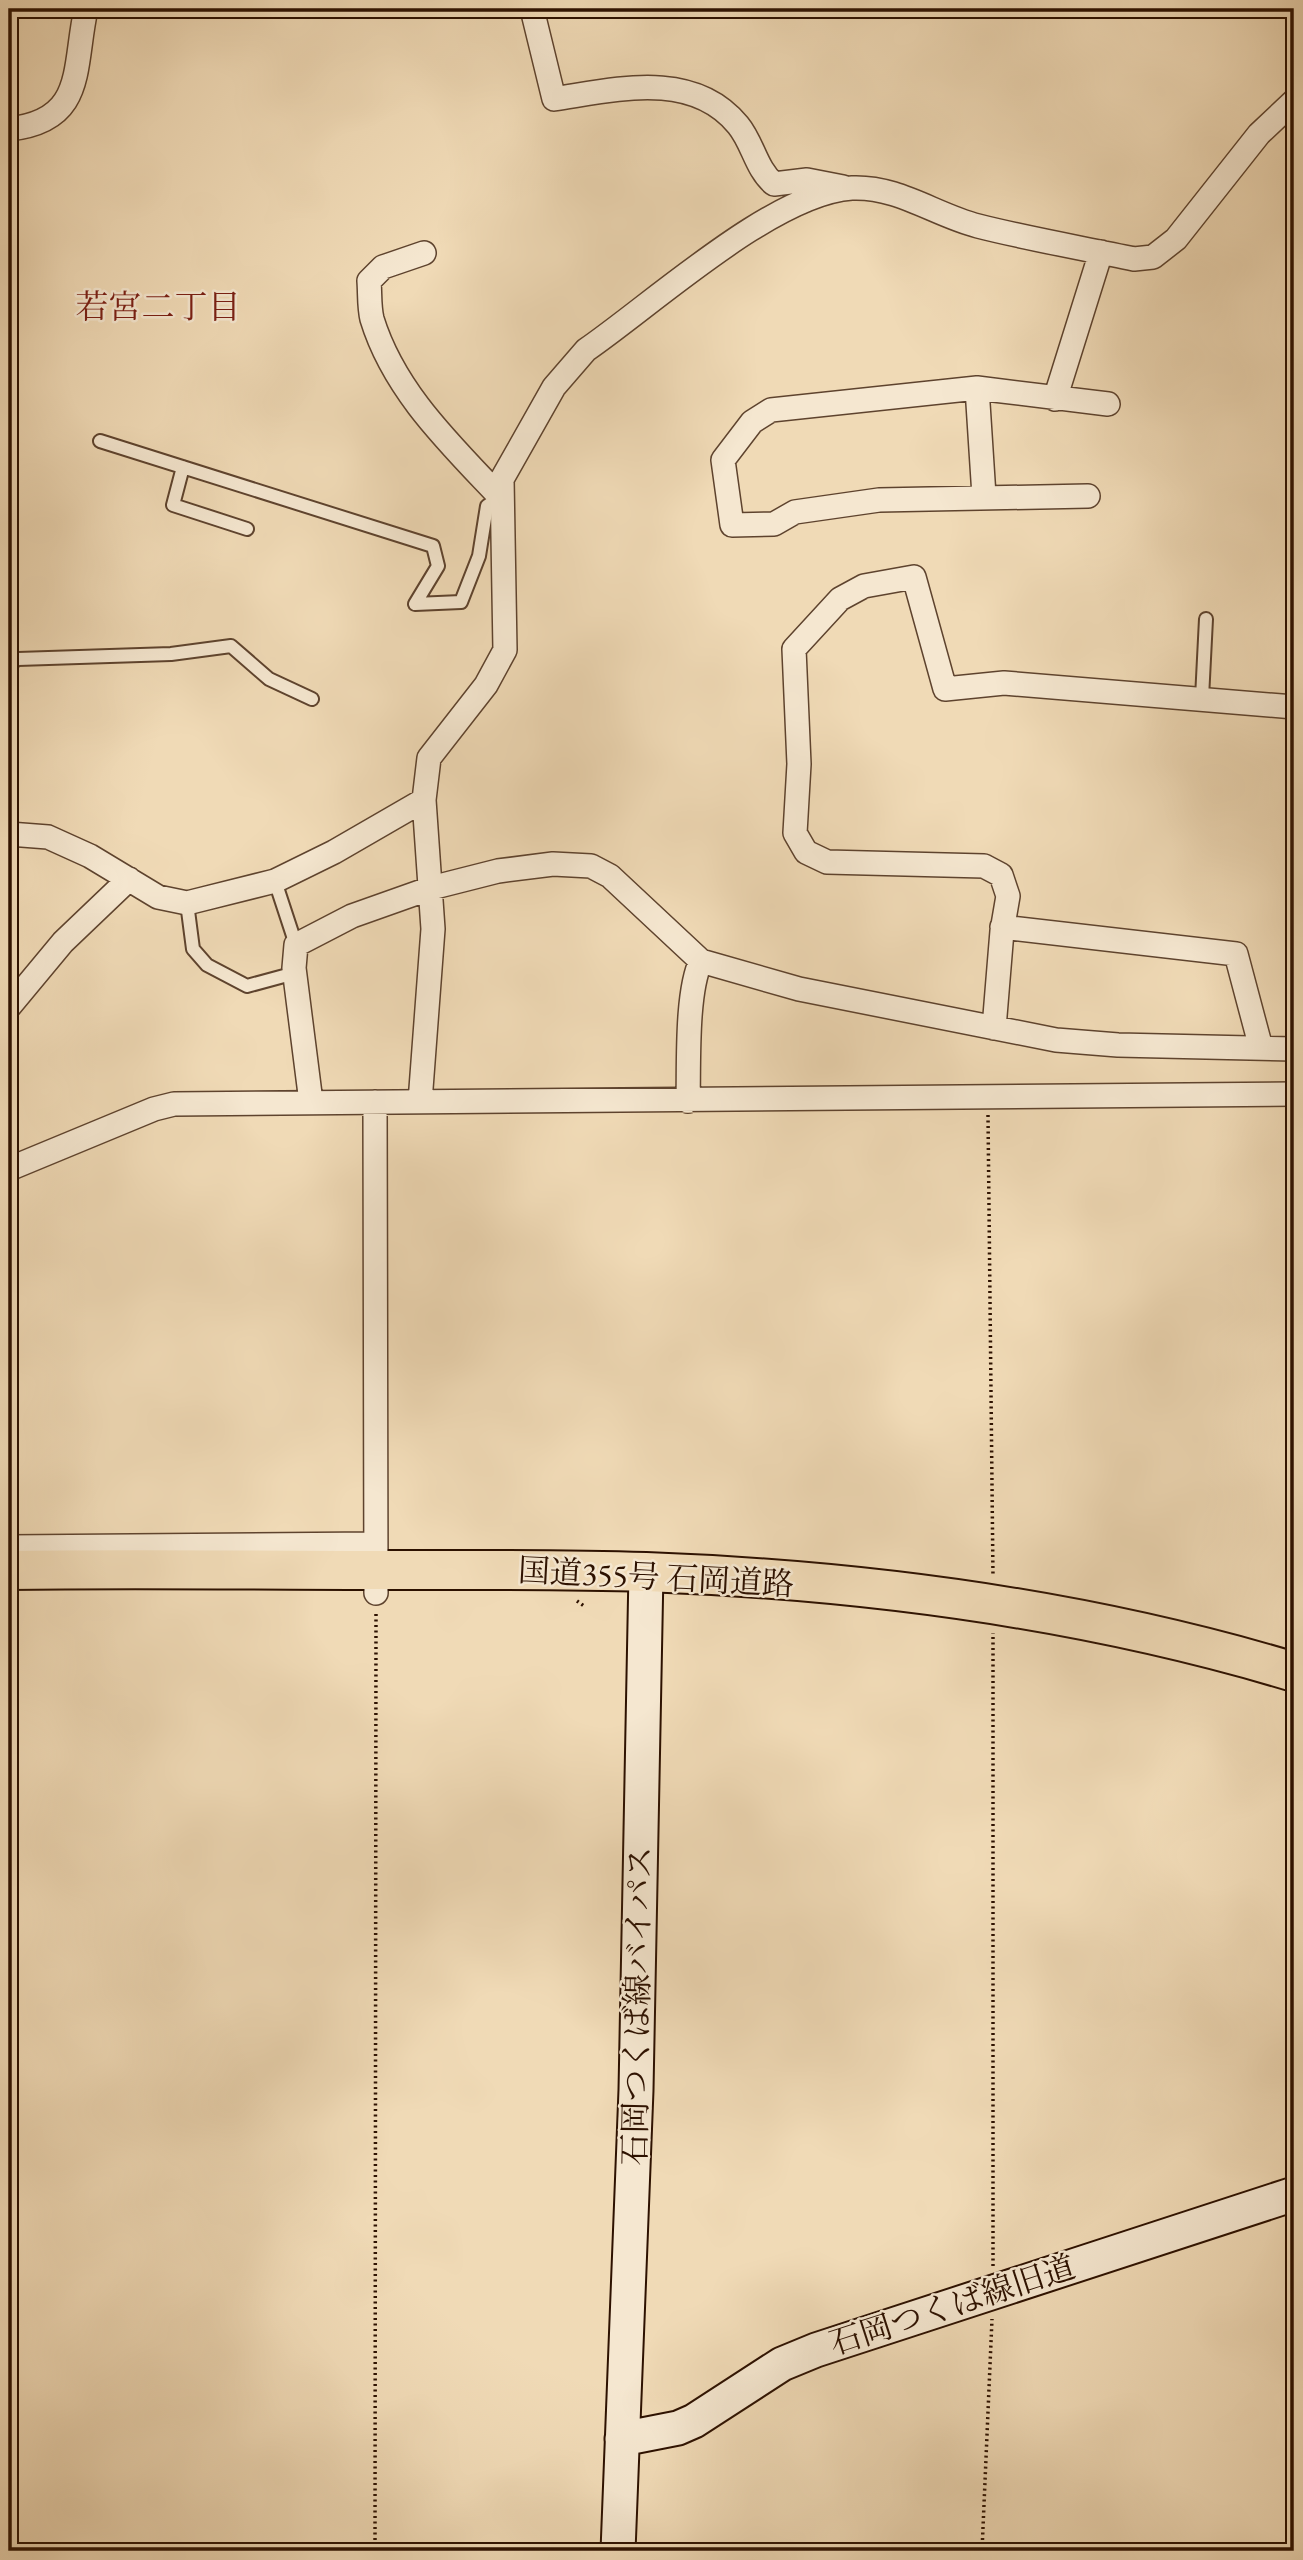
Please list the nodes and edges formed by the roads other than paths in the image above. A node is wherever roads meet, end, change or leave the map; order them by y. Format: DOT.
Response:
graph roads {
  1 [pos="86,9"];
  2 [pos="532,9"];
  3 [pos="1294,101"];
  4 [pos="9,129"];
  5 [pos="849,188"];
  6 [pos="1101,252"];
  7 [pos="424,253"];
  8 [pos="977,388"];
  9 [pos="1055,399"];
  10 [pos="1108,404"];
  11 [pos="100,441"];
  12 [pos="183,467"];
  13 [pos="984,496"];
  14 [pos="1088,496"];
  15 [pos="500,497"];
  16 [pos="247,529"];
  17 [pos="1206,620"];
  18 [pos="9,664"];
  19 [pos="1202,698"];
  20 [pos="312,699"];
  21 [pos="1294,707"];
  22 [pos="424,800"];
  23 [pos="9,834"];
  24 [pos="129,879"];
  25 [pos="275,881"];
  26 [pos="431,888"];
  27 [pos="187,903"];
  28 [pos="1002,927"];
  29 [pos="296,945"];
  30 [pos="701,961"];
  31 [pos="295,973"];
  32 [pos="9,1007"];
  33 [pos="994,1028"];
  34 [pos="1261,1048"];
  35 [pos="1294,1049"];
  36 [pos="1294,1094"];
  37 [pos="688,1101"];
  38 [pos="311,1102"];
  39 [pos="375,1102"];
  40 [pos="420,1102"];
  41 [pos="9,1169"];
  42 [pos="9,1547"];
  43 [pos="375,1569"];
  44 [pos="9,1570"];
  45 [pos="646,1572"];
  46 [pos="1294,1672"];
  47 [pos="1294,2194"];
  48 [pos="622,2439"];
  49 [pos="618,2551"];
  1 -- 4 [label="street"];
  2 -- 5 [label="street"];
  3 -- 6 [label="street"];
  5 -- 6 [label="street"];
  5 -- 15 [label="street"];
  6 -- 9 [label="street"];
  7 -- 15 [label="street"];
  8 -- 9 [label="street"];
  8 -- 13 [label="street"];
  8 -- 13 [label="street"];
  9 -- 10 [label="street"];
  11 -- 12 [label="lane"];
  12 -- 15 [label="lane"];
  12 -- 16 [label="lane"];
  13 -- 14 [label="street"];
  15 -- 22 [label="street"];
  17 -- 19 [label="lane"];
  18 -- 20 [label="lane"];
  19 -- 21 [label="street"];
  19 -- 28 [label="street"];
  22 -- 25 [label="street"];
  22 -- 26 [label="street"];
  23 -- 24 [label="street"];
  24 -- 27 [label="street"];
  24 -- 32 [label="street"];
  25 -- 27 [label="street"];
  25 -- 29 [label="lane"];
  26 -- 29 [label="street"];
  26 -- 30 [label="street"];
  26 -- 40 [label="street"];
  27 -- 31 [label="lane"];
  28 -- 33 [label="street"];
  28 -- 34 [label="street"];
  29 -- 31 [label="street"];
  30 -- 33 [label="street"];
  30 -- 37 [label="street"];
  31 -- 38 [label="street"];
  33 -- 34 [label="street"];
  34 -- 35 [label="street"];
  36 -- 37 [label="street"];
  37 -- 40 [label="street"];
  38 -- 39 [label="street"];
  38 -- 41 [label="street"];
  39 -- 40 [label="street"];
  39 -- 43 [label="street"];
  42 -- 43 [label="street"];
  43 -- 44 [label="highway, 国道355号 石岡道路"];
  43 -- 45 [label="highway, 国道355号 石岡道路"];
  45 -- 46 [label="highway, 国道355号 石岡道路"];
  45 -- 48 [label="main road, 石岡つくば線バイパス"];
  47 -- 48 [label="main road, 石岡つくば線旧道"];
  48 -- 49 [label="main road, 石岡つくば線バイパス"];
}
